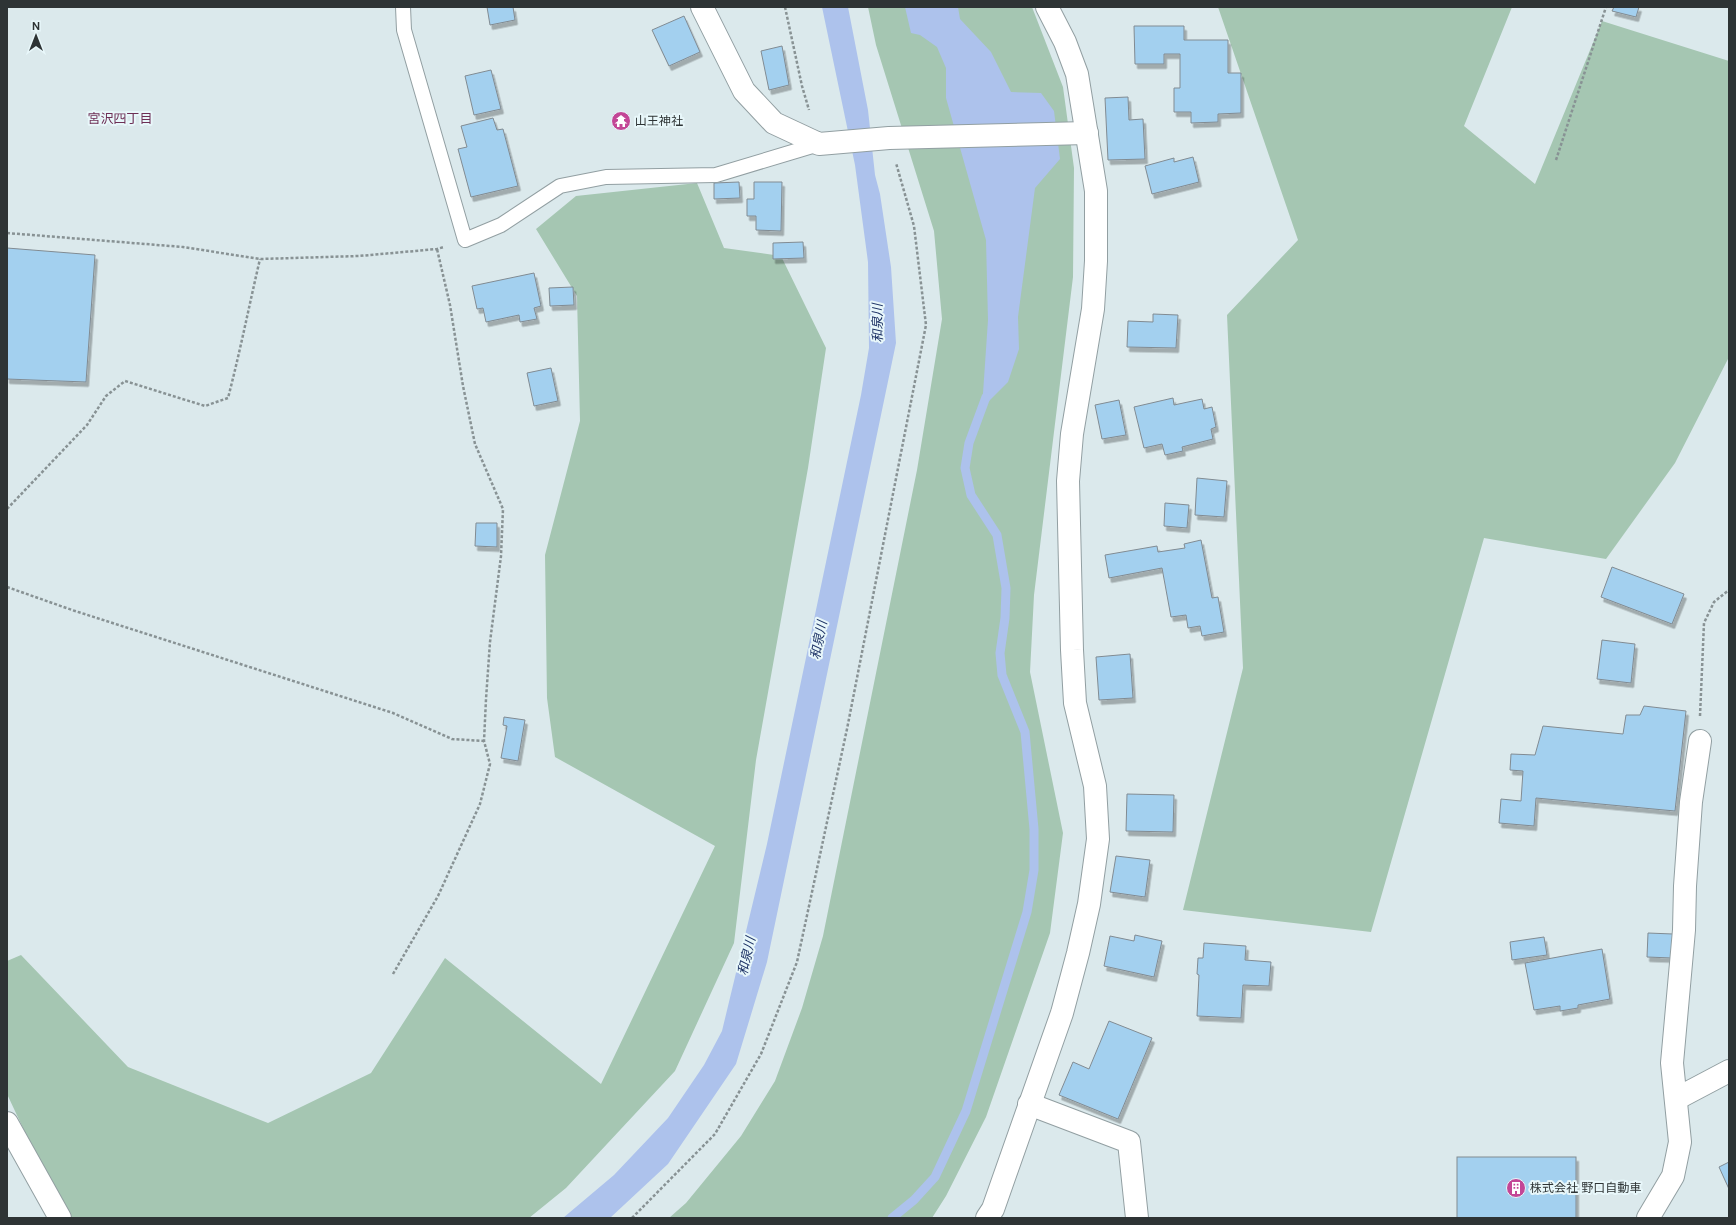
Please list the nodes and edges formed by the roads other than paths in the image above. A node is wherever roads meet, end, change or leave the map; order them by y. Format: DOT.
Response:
graph roads {
  1 [pos="403,7"];
  2 [pos="702,7"];
  3 [pos="1047,7"];
  4 [pos="1087,133"];
  5 [pos="819,144"];
  6 [pos="1700,741"];
  7 [pos="1729,1071"];
  8 [pos="1676,1099"];
  9 [pos="1029,1104"];
  10 [pos="7,1123"];
  11 [pos="60,1218"];
  12 [pos="987,1218"];
  13 [pos="1137,1218"];
  14 [pos="1648,1218"];
  1 -- 5 [label="lane"];
  2 -- 5 [label="street"];
  3 -- 4 [label="street"];
  4 -- 5 [label="street"];
  4 -- 9 [label="street"];
  6 -- 8 [label="street"];
  7 -- 8 [label="street"];
  8 -- 14 [label="street"];
  9 -- 12 [label="street"];
  9 -- 13 [label="street"];
  10 -- 11 [label="street"];
}
